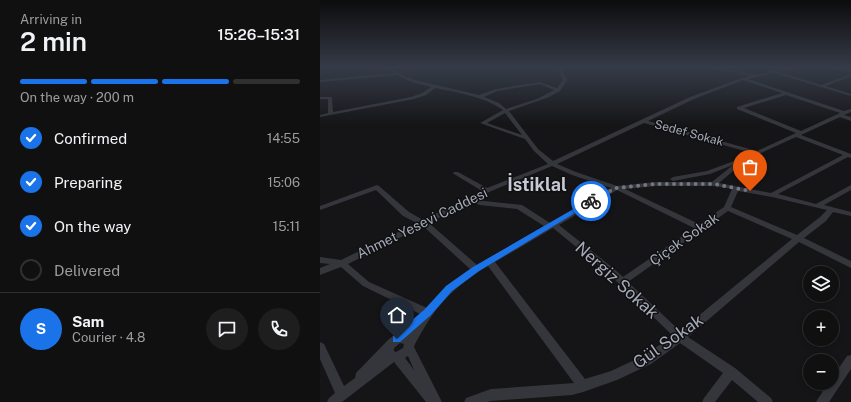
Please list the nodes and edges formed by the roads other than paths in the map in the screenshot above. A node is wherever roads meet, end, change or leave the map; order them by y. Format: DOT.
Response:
graph roads {
  1 [pos="432,87"];
  2 [pos="516,87"];
  3 [pos="550,87"];
  4 [pos="561,87"];
  5 [pos="722,87"];
  6 [pos="764,87"];
  7 [pos="824,87"];
  8 [pos="558,90"];
  9 [pos="784,94"];
  10 [pos="851,95"];
  11 [pos="479,97"];
  12 [pos="320,98"];
  13 [pos="506,111"];
  14 [pos="845,113"];
  15 [pos="331,114"];
  16 [pos="320,116"];
  17 [pos="851,119"];
  18 [pos="644,121"];
  19 [pos="798,134"];
  20 [pos="526,138"];
  21 [pos="757,153"];
  22 [pos="850,156"];
  23 [pos="552,164"];
  24 [pos="456,173"];
  25 [pos="708,173"];
  26 [pos="700,174"];
  27 [pos="721,178"];
  28 [pos="706,184"];
  29 [pos="714,184"];
  30 [pos="851,187"];
  31 [pos="616,188"];
  32 [pos="736,188"];
  33 [pos="487,191"];
  34 [pos="768,194"];
  35 [pos="469,200"];
  36 [pos="819,206"];
  37 [pos="320,208"];
  38 [pos="727,208"];
  39 [pos="832,209"];
  40 [pos="851,214"];
  41 [pos="424,223"];
  42 [pos="551,225"];
  43 [pos="699,227"];
  44 [pos="798,238"];
  45 [pos="320,260"];
  46 [pos="489,261"];
  47 [pos="342,263"];
  48 [pos="851,265"];
  49 [pos="476,269"];
  50 [pos="320,272"];
  51 [pos="622,282"];
  52 [pos="428,313"];
  53 [pos="680,337"];
  54 [pos="410,345"];
  55 [pos="320,347"];
  56 [pos="394,350"];
  57 [pos="851,360"];
  58 [pos="731,372"];
  59 [pos="583,386"];
  60 [pos="342,395"];
  61 [pos="333,402"];
  62 [pos="433,402"];
  63 [pos="436,402"];
  64 [pos="470,402"];
  65 [pos="708,402"];
  66 [pos="767,402"];
  67 [pos="822,402"];
  1 -- 11 [label="street"];
  1 -- 15 [label="street"];
  2 -- 11 [label="street"];
  3 -- 8 [label="street"];
  4 -- 8 [label="street"];
  5 -- 18 [label="street, Ahmet Yesevi Caddesi"];
  6 -- 9 [label="street"];
  7 -- 10 [label="street"];
  8 -- 13 [label="street"];
  9 -- 14 [label="street"];
  9 -- 19 [label="street"];
  11 -- 13 [label="street"];
  12 -- 15 [label="street"];
  13 -- 20 [label="street"];
  13 -- 20 [label="street"];
  14 -- 17 [label="street"];
  14 -- 19 [label="street"];
  15 -- 16 [label="street"];
  18 -- 21 [label="street, Sedef Sokak"];
  18 -- 23 [label="street, Ahmet Yesevi Caddesi"];
  19 -- 21 [label="street"];
  19 -- 22 [label="street"];
  20 -- 23 [label="street"];
  21 -- 25 [label="street"];
  21 -- 27 [label="street"];
  22 -- 34 [label="street"];
  23 -- 31 [label="street"];
  23 -- 33 [label="street, Ahmet Yesevi Caddesi"];
  24 -- 33 [label="street"];
  25 -- 26 [label="street"];
  25 -- 27 [label="street"];
  26 -- 28 [label="street"];
  26 -- 31 [label="street"];
  27 -- 29 [label="street"];
  27 -- 34 [label="street"];
  28 -- 29 [label="street"];
  28 -- 31 [label="street"];
  29 -- 32 [label="street"];
  30 -- 36 [label="street"];
  31 -- 42 [label="street"];
  31 -- 43 [label="street"];
  32 -- 34 [label="street"];
  32 -- 38 [label="street, Çiçek Sokak"];
  33 -- 35 [label="street, Ahmet Yesevi Caddesi"];
  34 -- 36 [label="street"];
  35 -- 41 [label="street, Ahmet Yesevi Caddesi"];
  35 -- 42 [label="street, Nergiz Sokak"];
  36 -- 39 [label="street"];
  37 -- 41 [label="street"];
  38 -- 43 [label="street, Çiçek Sokak"];
  38 -- 44 [label="street"];
  39 -- 40 [label="street"];
  39 -- 44 [label="street, Gül Sokak"];
  41 -- 47 [label="street, Ahmet Yesevi Caddesi"];
  41 -- 49 [label="street"];
  42 -- 46 [label="street"];
  42 -- 51 [label="street, Nergiz Sokak"];
  43 -- 51 [label="street, Çiçek Sokak"];
  44 -- 48 [label="street"];
  44 -- 53 [label="street, Gül Sokak"];
  45 -- 47 [label="street"];
  46 -- 49 [label="street"];
  46 -- 59 [label="street"];
  47 -- 50 [label="street, Ahmet Yesevi Caddesi"];
  47 -- 52 [label="street"];
  49 -- 52 [label="street"];
  51 -- 53 [label="street, Nergiz Sokak"];
  52 -- 54 [label="street"];
  52 -- 56 [label="street"];
  53 -- 58 [label="street, Nergiz Sokak"];
  53 -- 59 [label="street, Gül Sokak"];
  54 -- 56 [label="street"];
  54 -- 56 [label="street"];
  54 -- 63 [label="street"];
  55 -- 60 [label="street"];
  56 -- 60 [label="street"];
  56 -- 62 [label="street"];
  57 -- 67 [label="street"];
  58 -- 65 [label="street"];
  58 -- 66 [label="street, Nergiz Sokak"];
  59 -- 64 [label="street, Gül Sokak"];
  60 -- 61 [label="street"];
}
